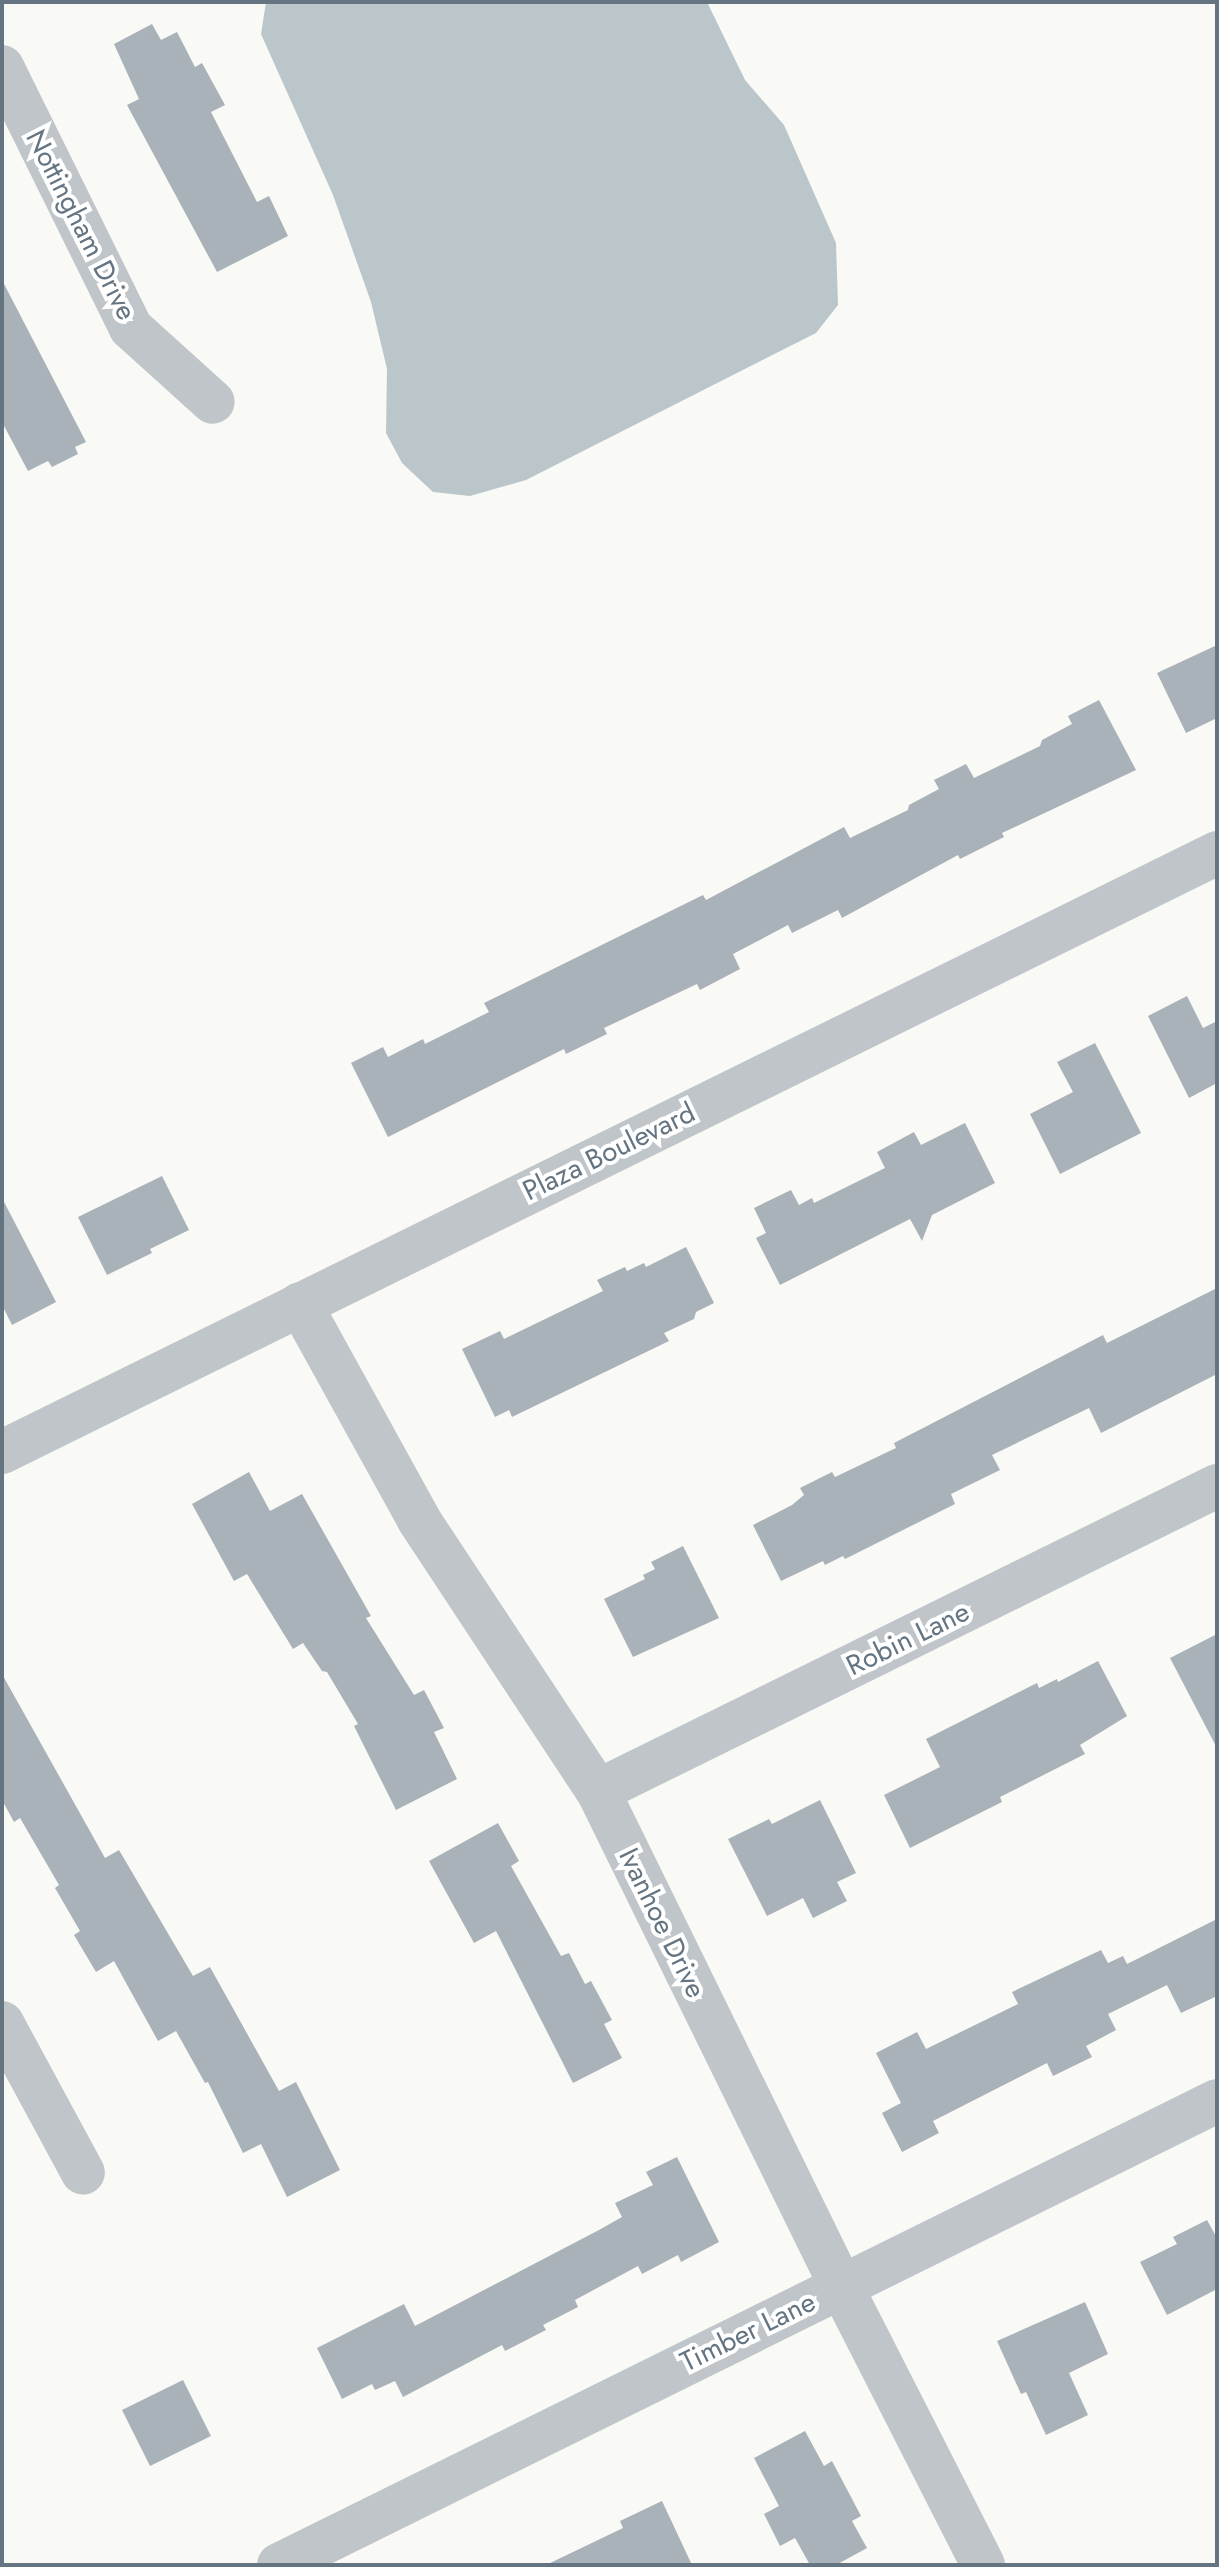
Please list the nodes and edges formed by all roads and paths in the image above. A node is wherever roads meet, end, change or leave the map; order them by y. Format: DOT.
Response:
graph roads {
  1 [pos="2,67"];
  2 [pos="213,402"];
  3 [pos="1217,853"];
  4 [pos="300,1304"];
  5 [pos="2,1452"];
  6 [pos="1217,1486"];
  7 [pos="598,1791"];
  8 [pos="2,2023"];
  9 [pos="1217,2101"];
  10 [pos="83,2173"];
  11 [pos="841,2286"];
  12 [pos="279,2565"];
  13 [pos="983,2565"];
  1 -- 2 [label="street, Nottingham Drive"];
  3 -- 4 [label="street, Plaza Boulevard"];
  4 -- 5 [label="street, Plaza Boulevard"];
  4 -- 7 [label="street, Ivanhoe Drive"];
  6 -- 7 [label="street, Robin Lane"];
  7 -- 11 [label="street, Ivanhoe Drive"];
  8 -- 10 [label="street"];
  9 -- 11 [label="street, Timber Lane"];
  11 -- 12 [label="street, Timber Lane"];
  11 -- 13 [label="street, Ivanhoe Drive"];
}
